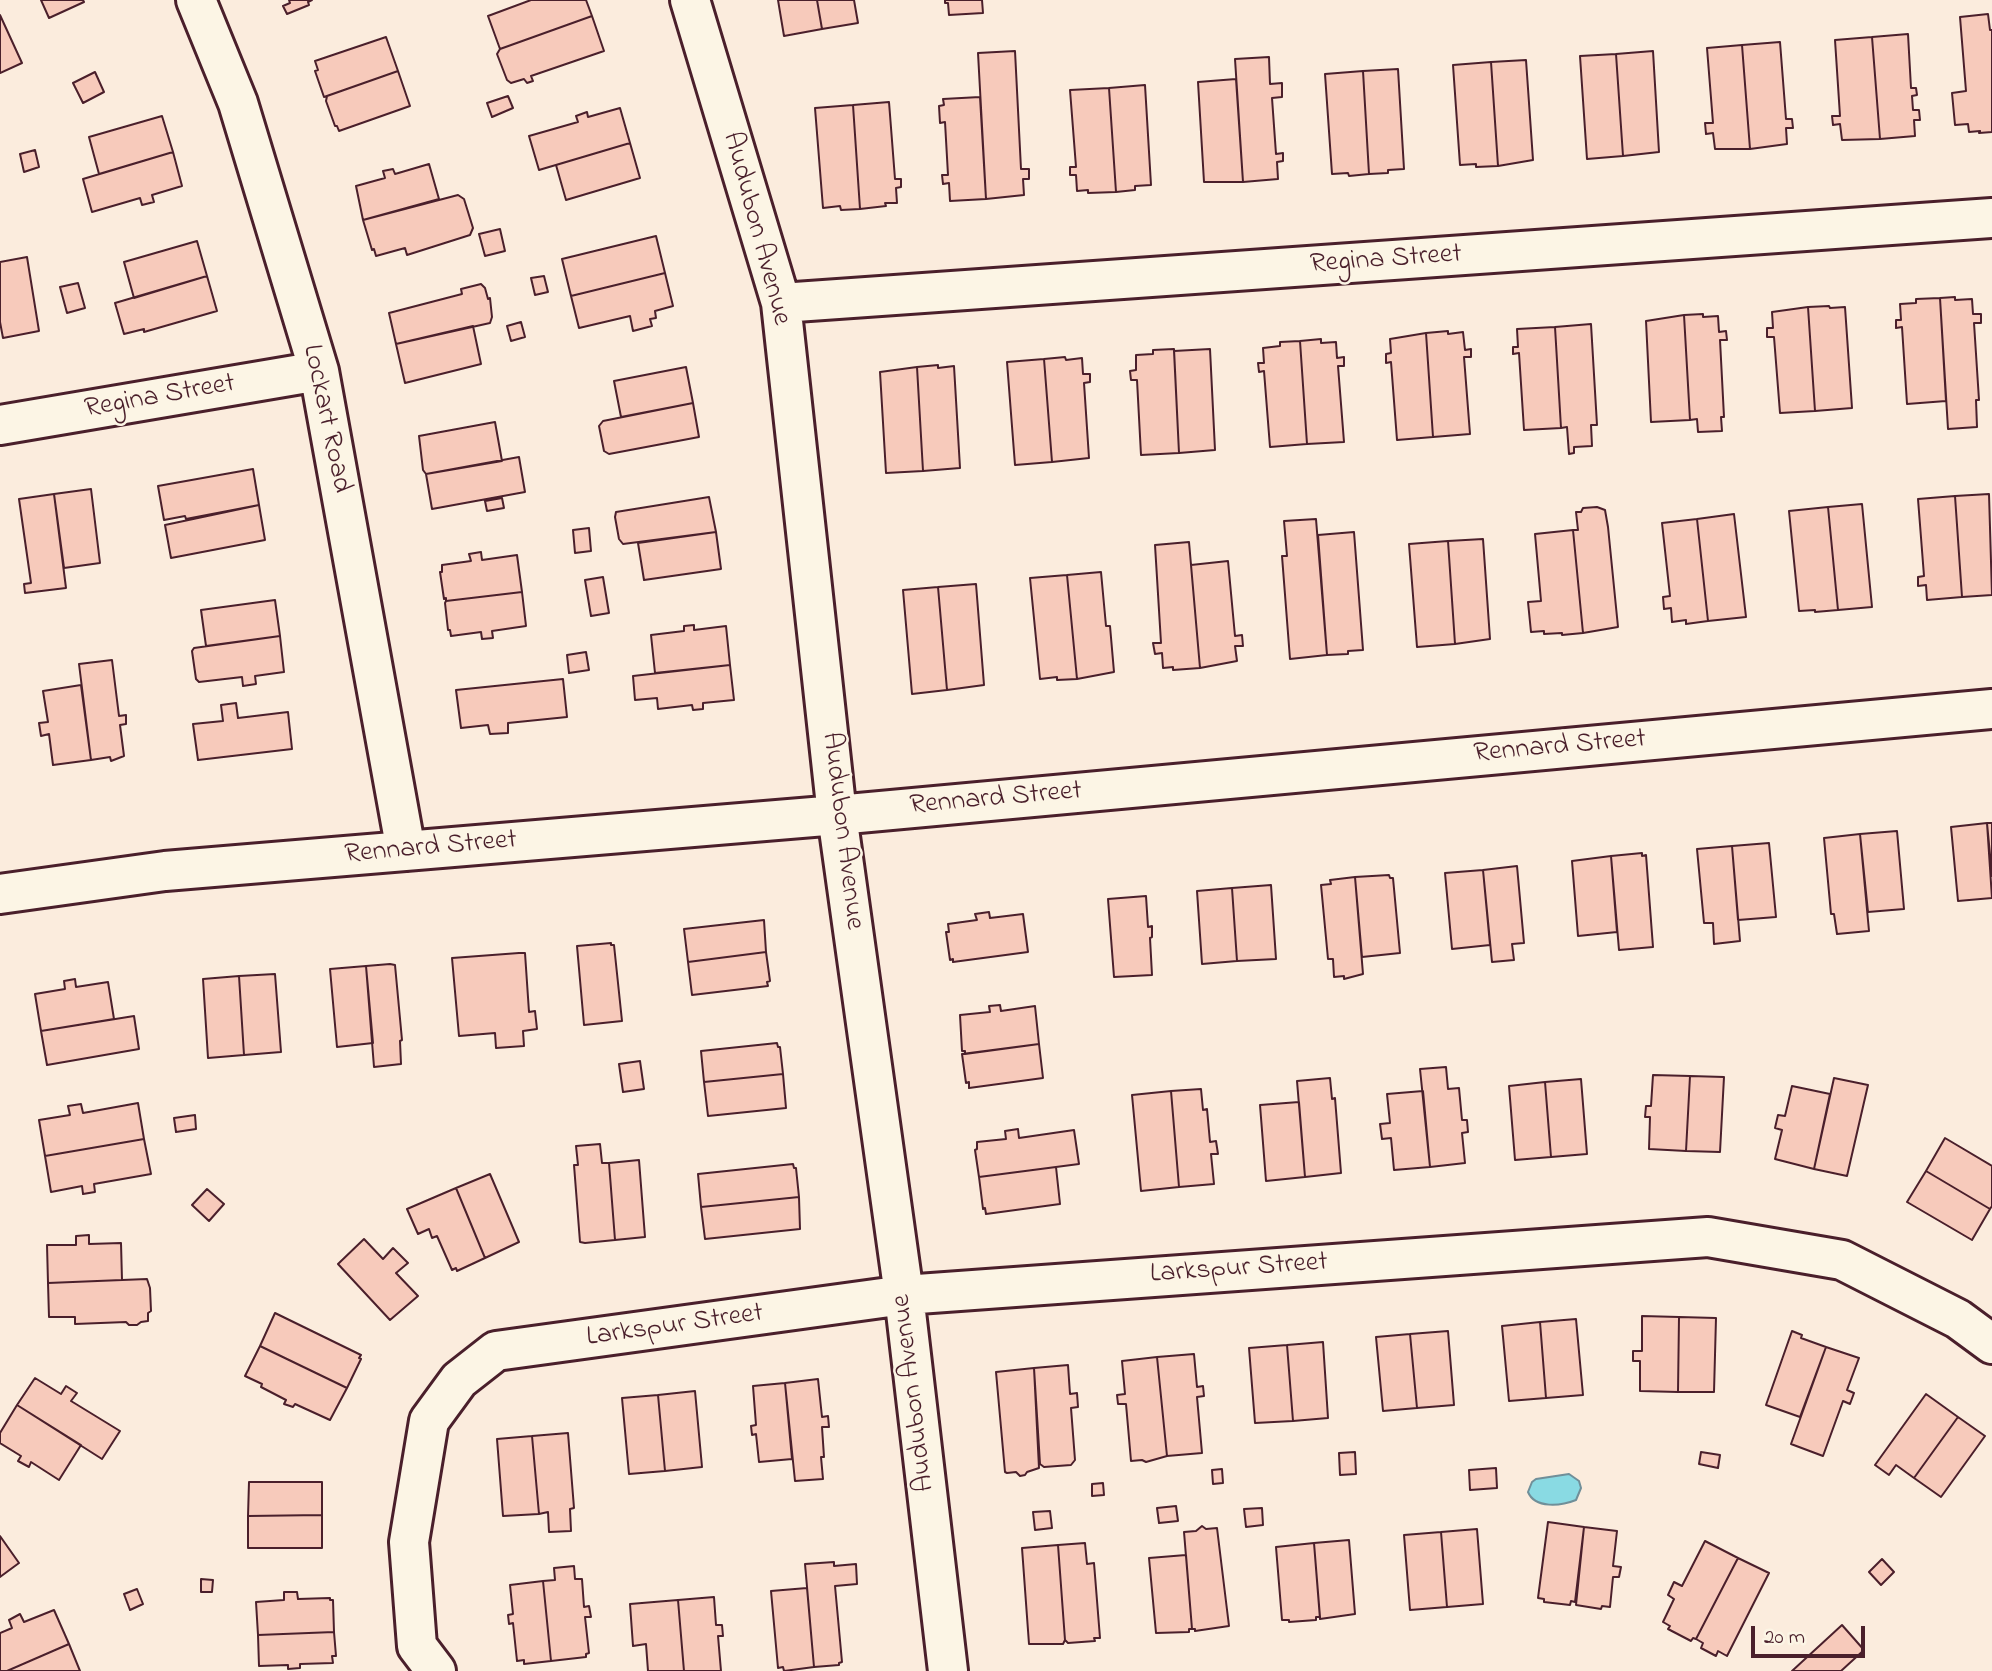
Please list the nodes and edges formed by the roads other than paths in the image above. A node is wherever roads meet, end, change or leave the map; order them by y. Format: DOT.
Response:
graph roads {
  1 [pos="196,0"];
  2 [pos="690,0"];
  3 [pos="1992,218"];
  4 [pos="781,303"];
  5 [pos="319,371"];
  6 [pos="0,425"];
  7 [pos="1992,709"];
  8 [pos="837,815"];
  9 [pos="406,851"];
  10 [pos="0,894"];
  11 [pos="904,1295"];
  12 [pos="1992,1344"];
  13 [pos="436,1671"];
  14 [pos="948,1671"];
  1 -- 5 [label="street, Lockart Road"];
  2 -- 4 [label="street, Audubon Avenue"];
  3 -- 4 [label="street, Regina Street"];
  4 -- 8 [label="street, Audubon Avenue"];
  5 -- 6 [label="street, Regina Street"];
  5 -- 9 [label="street, Lockart Road"];
  7 -- 8 [label="street, Rennard Street"];
  8 -- 9 [label="street, Rennard Street"];
  8 -- 11 [label="street, Audubon Avenue"];
  9 -- 10 [label="street, Rennard Street"];
  11 -- 12 [label="street, Larkspur Street"];
  11 -- 13 [label="street, Larkspur Street"];
  11 -- 14 [label="street, Audubon Avenue"];
}
